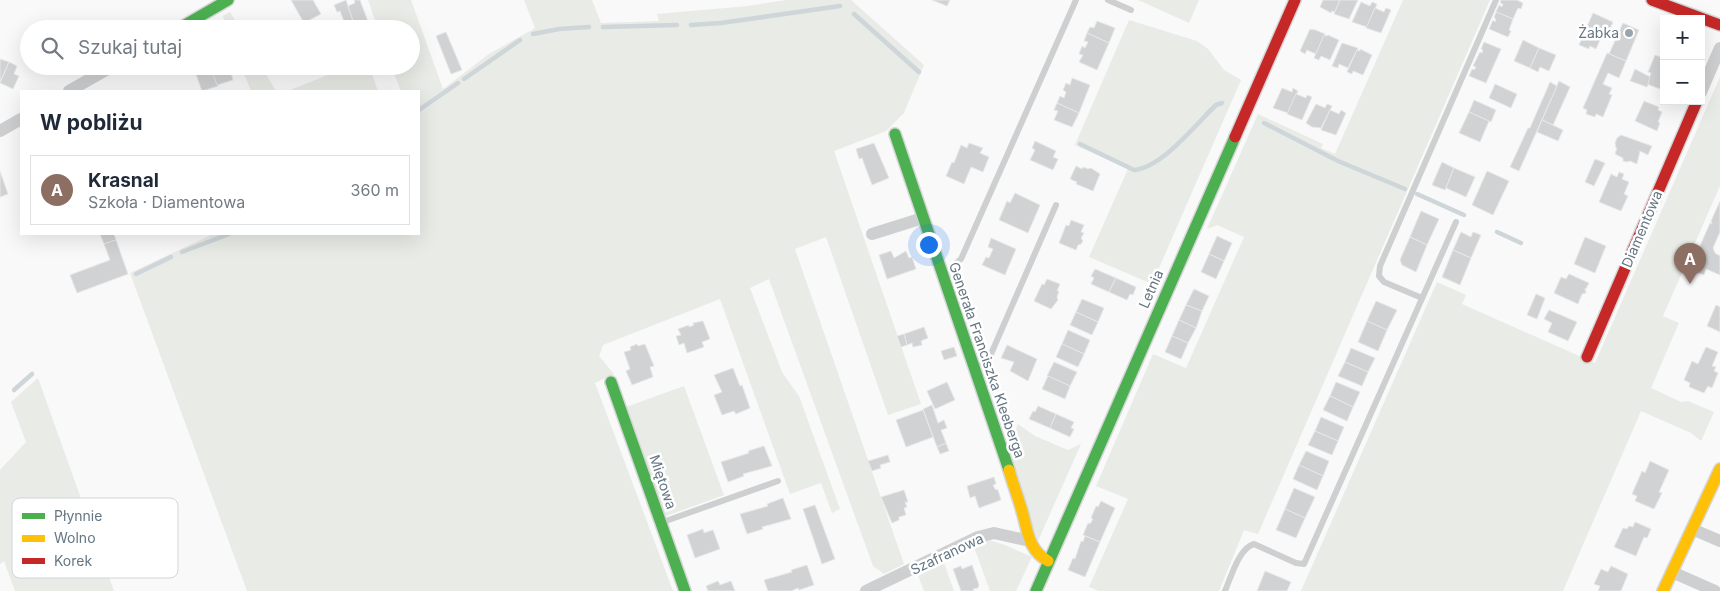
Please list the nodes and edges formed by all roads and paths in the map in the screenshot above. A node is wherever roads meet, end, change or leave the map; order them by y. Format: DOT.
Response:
graph roads {
  1 [pos="228,0"];
  2 [pos="1076,0"];
  3 [pos="1108,0"];
  4 [pos="1295,0"];
  5 [pos="1496,0"];
  6 [pos="1652,0"];
  7 [pos="1131,10"];
  8 [pos="194,20"];
  9 [pos="1720,25"];
  10 [pos="1720,48"];
  11 [pos="97,75"];
  12 [pos="1705,83"];
  13 [pos="71,90"];
  14 [pos="1695,105"];
  15 [pos="20,120"];
  16 [pos="0,131"];
  17 [pos="895,134"];
  18 [pos="1056,204"];
  19 [pos="923,218"];
  20 [pos="1456,222"];
  21 [pos="872,234"];
  22 [pos="943,275"];
  23 [pos="1422,298"];
  24 [pos="1587,357"];
  25 [pos="973,367"];
  26 [pos="611,382"];
  27 [pos="1720,469"];
  28 [pos="778,481"];
  29 [pos="662,523"];
  30 [pos="1692,529"];
  31 [pos="1030,541"];
  32 [pos="1720,541"];
  33 [pos="1048,561"];
  34 [pos="1672,572"];
  35 [pos="685,591"];
  36 [pos="866,591"];
  37 [pos="1036,591"];
  38 [pos="1225,591"];
  39 [pos="1663,591"];
  40 [pos="1715,591"];
  1 -- 8 [label="street"];
  2 -- 22 [label="lane"];
  3 -- 7 [label="lane"];
  4 -- 33 [label="street, Letnia"];
  5 -- 23 [label="lane"];
  6 -- 9 [label="street"];
  10 -- 12 [label="street"];
  11 -- 13 [label="street"];
  14 -- 24 [label="street, Diamentowa"];
  15 -- 16 [label="street"];
  17 -- 19 [label="street, Generała Franciszka Kleeberga"];
  18 -- 25 [label="lane"];
  19 -- 21 [label="street"];
  19 -- 22 [label="street, Generała Franciszka Kleeberga"];
  20 -- 23 [label="lane"];
  22 -- 25 [label="street, Generała Franciszka Kleeberga"];
  23 -- 38 [label="lane"];
  25 -- 31 [label="street, Generała Franciszka Kleeberga"];
  26 -- 29 [label="street, Miętowa"];
  27 -- 30 [label="street"];
  28 -- 29 [label="lane"];
  29 -- 35 [label="street, Miętowa"];
  30 -- 32 [label="street"];
  30 -- 34 [label="street"];
  31 -- 33 [label="street, Generała Franciszka Kleeberga"];
  31 -- 36 [label="street, Szafranowa"];
  33 -- 37 [label="street, Letnia"];
  34 -- 39 [label="street"];
  34 -- 40 [label="street"];
}
